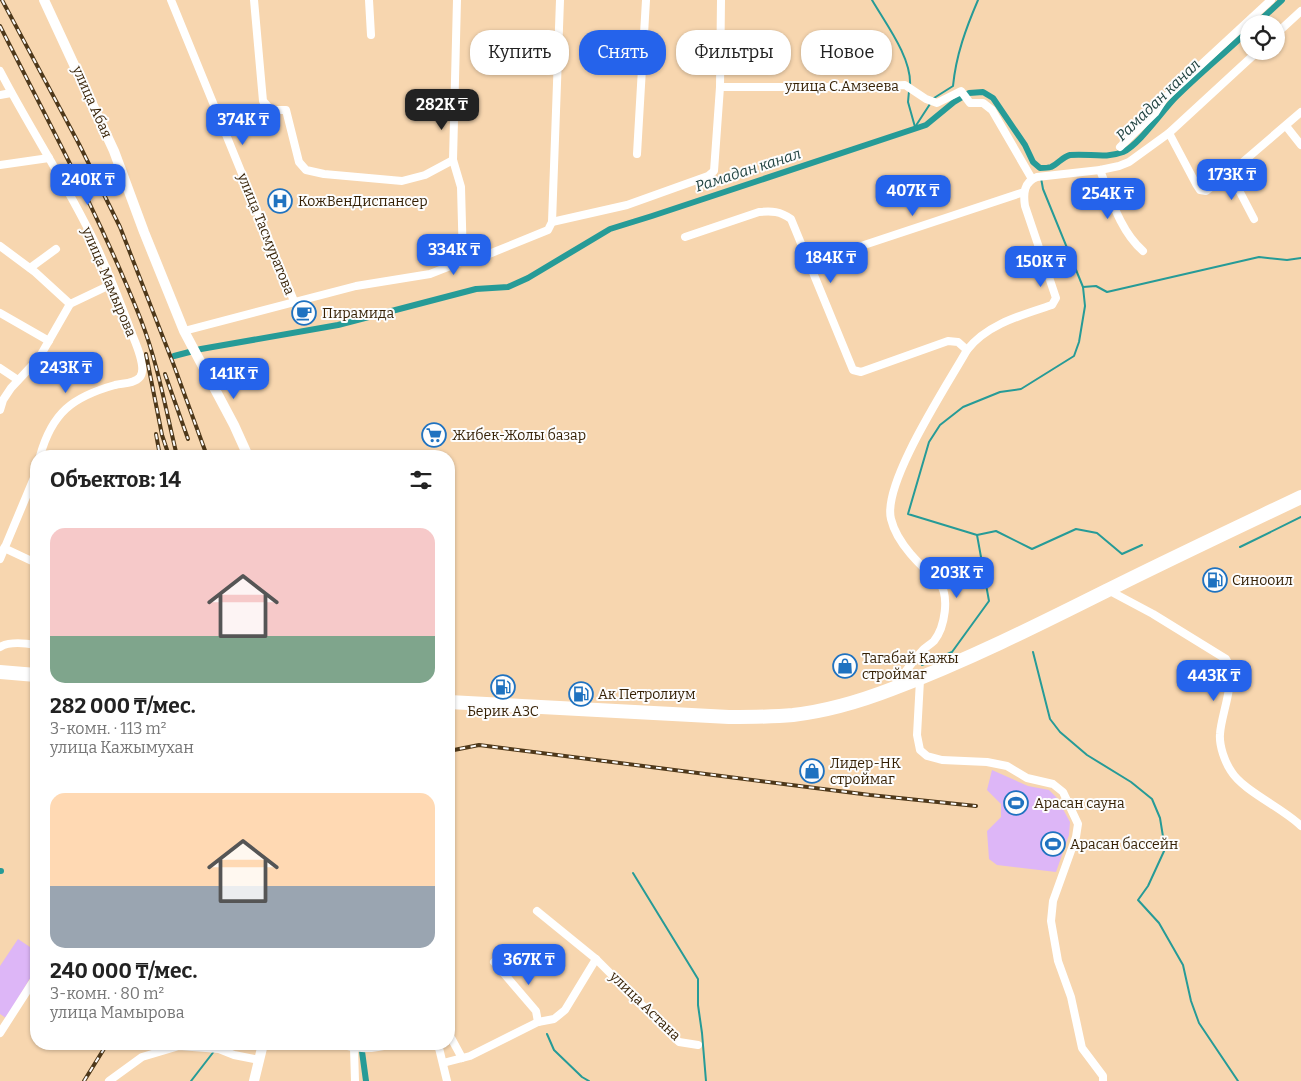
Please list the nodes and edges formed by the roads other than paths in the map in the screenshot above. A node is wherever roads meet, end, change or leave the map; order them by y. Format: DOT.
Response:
graph roads {
  1 [pos="44,0"];
  2 [pos="171,0"];
  3 [pos="254,0"];
  4 [pos="369,0"];
  5 [pos="457,0"];
  6 [pos="560,0"];
  7 [pos="646,0"];
  8 [pos="721,0"];
  9 [pos="1271,0"];
  10 [pos="1301,11"];
  11 [pos="1285,26"];
  12 [pos="371,36"];
  13 [pos="1248,60"];
  14 [pos="0,70"];
  15 [pos="720,87"];
  16 [pos="11,93"];
  17 [pos="0,95"];
  18 [pos="1301,112"];
  19 [pos="1286,126"];
  20 [pos="1169,133"];
  21 [pos="1301,145"];
  22 [pos="1120,146"];
  23 [pos="637,154"];
  24 [pos="48,158"];
  25 [pos="453,160"];
  26 [pos="0,165"];
  27 [pos="1100,170"];
  28 [pos="1230,173"];
  29 [pos="1032,179"];
  30 [pos="1024,192"];
  31 [pos="1254,219"];
  32 [pos="552,222"];
  33 [pos="685,237"];
  34 [pos="0,246"];
  35 [pos="56,249"];
  36 [pos="1143,251"];
  37 [pos="462,261"];
  38 [pos="812,266"];
  39 [pos="30,268"];
  40 [pos="112,284"];
  41 [pos="294,301"];
  42 [pos="70,304"];
  43 [pos="0,313"];
  44 [pos="184,331"];
  45 [pos="49,341"];
  46 [pos="967,350"];
  47 [pos="0,368"];
  48 [pos="18,380"];
  49 [pos="0,410"];
  50 [pos="42,450"];
  51 [pos="245,450"];
  52 [pos="30,488"];
  53 [pos="1301,497"];
  54 [pos="4,548"];
  55 [pos="0,559"];
  56 [pos="30,560"];
  57 [pos="1108,590"];
  58 [pos="30,644"];
  59 [pos="0,648"];
  60 [pos="0,672"];
  61 [pos="30,674"];
  62 [pos="920,680"];
  63 [pos="893,689"];
  64 [pos="455,702"];
  65 [pos="1301,826"];
  66 [pos="537,911"];
  67 [pos="596,959"];
  68 [pos="494,962"];
  69 [pos="30,986"];
  70 [pos="538,1022"];
  71 [pos="0,1032"];
  72 [pos="455,1045"];
  73 [pos="698,1045"];
  74 [pos="166,1050"];
  75 [pos="222,1050"];
  76 [pos="262,1050"];
  77 [pos="354,1050"];
  78 [pos="439,1050"];
  79 [pos="462,1058"];
  80 [pos="259,1060"];
  81 [pos="442,1063"];
  82 [pos="109,1081"];
  83 [pos="254,1081"];
  84 [pos="356,1081"];
  85 [pos="447,1081"];
  86 [pos="1104,1081"];
  1 -- 44 [label="main road, улица Абая"];
  2 -- 41 [label="street, улица Тасмуратова"];
  3 -- 25 [label="street"];
  4 -- 12 [label="street"];
  5 -- 25 [label="street"];
  6 -- 32 [label="street"];
  7 -- 23 [label="street"];
  8 -- 15 [label="street"];
  9 -- 22 [label="street"];
  10 -- 11 [label="street"];
  13 -- 20 [label="street"];
  14 -- 16 [label="street, улица Мамырова"];
  15 -- 29 [label="street, улица С.Амзеева"];
  15 -- 32 [label="street"];
  16 -- 17 [label="street"];
  16 -- 24 [label="street, улица Мамырова"];
  18 -- 19 [label="street"];
  19 -- 21 [label="street"];
  19 -- 28 [label="street"];
  20 -- 27 [label="street"];
  20 -- 28 [label="street"];
  24 -- 26 [label="street"];
  24 -- 40 [label="street, улица Мамырова"];
  25 -- 37 [label="street"];
  27 -- 29 [label="street"];
  27 -- 36 [label="street"];
  28 -- 31 [label="street"];
  29 -- 30 [label="street"];
  30 -- 38 [label="street"];
  30 -- 46 [label="street"];
  32 -- 37 [label="street"];
  33 -- 38 [label="street"];
  34 -- 39 [label="street"];
  35 -- 39 [label="street"];
  37 -- 41 [label="street"];
  38 -- 46 [label="street"];
  39 -- 42 [label="street"];
  40 -- 42 [label="street"];
  40 -- 50 [label="street, улица Мамырова"];
  41 -- 44 [label="street"];
  42 -- 45 [label="street"];
  43 -- 45 [label="street"];
  44 -- 51 [label="main road, улица Абая"];
  45 -- 48 [label="street"];
  46 -- 63 [label="street"];
  47 -- 48 [label="street"];
  48 -- 49 [label="street"];
  52 -- 54 [label="street"];
  53 -- 57 [label="highway"];
  54 -- 55 [label="street"];
  54 -- 56 [label="street"];
  57 -- 62 [label="highway"];
  57 -- 65 [label="street"];
  58 -- 59 [label="street"];
  60 -- 61 [label="highway"];
  62 -- 63 [label="highway"];
  62 -- 86 [label="street"];
  63 -- 64 [label="highway"];
  66 -- 67 [label="street, улица Астана"];
  67 -- 70 [label="street, улица Астана"];
  67 -- 73 [label="street, улица Астана"];
  68 -- 70 [label="street"];
  69 -- 71 [label="street"];
  70 -- 79 [label="street, улица Астана"];
  72 -- 79 [label="street"];
  74 -- 82 [label="street"];
  75 -- 80 [label="street"];
  76 -- 80 [label="main road"];
  77 -- 84 [label="street"];
  78 -- 81 [label="street"];
  79 -- 81 [label="street, улица Астана"];
  80 -- 83 [label="main road"];
  81 -- 85 [label="street"];
}
